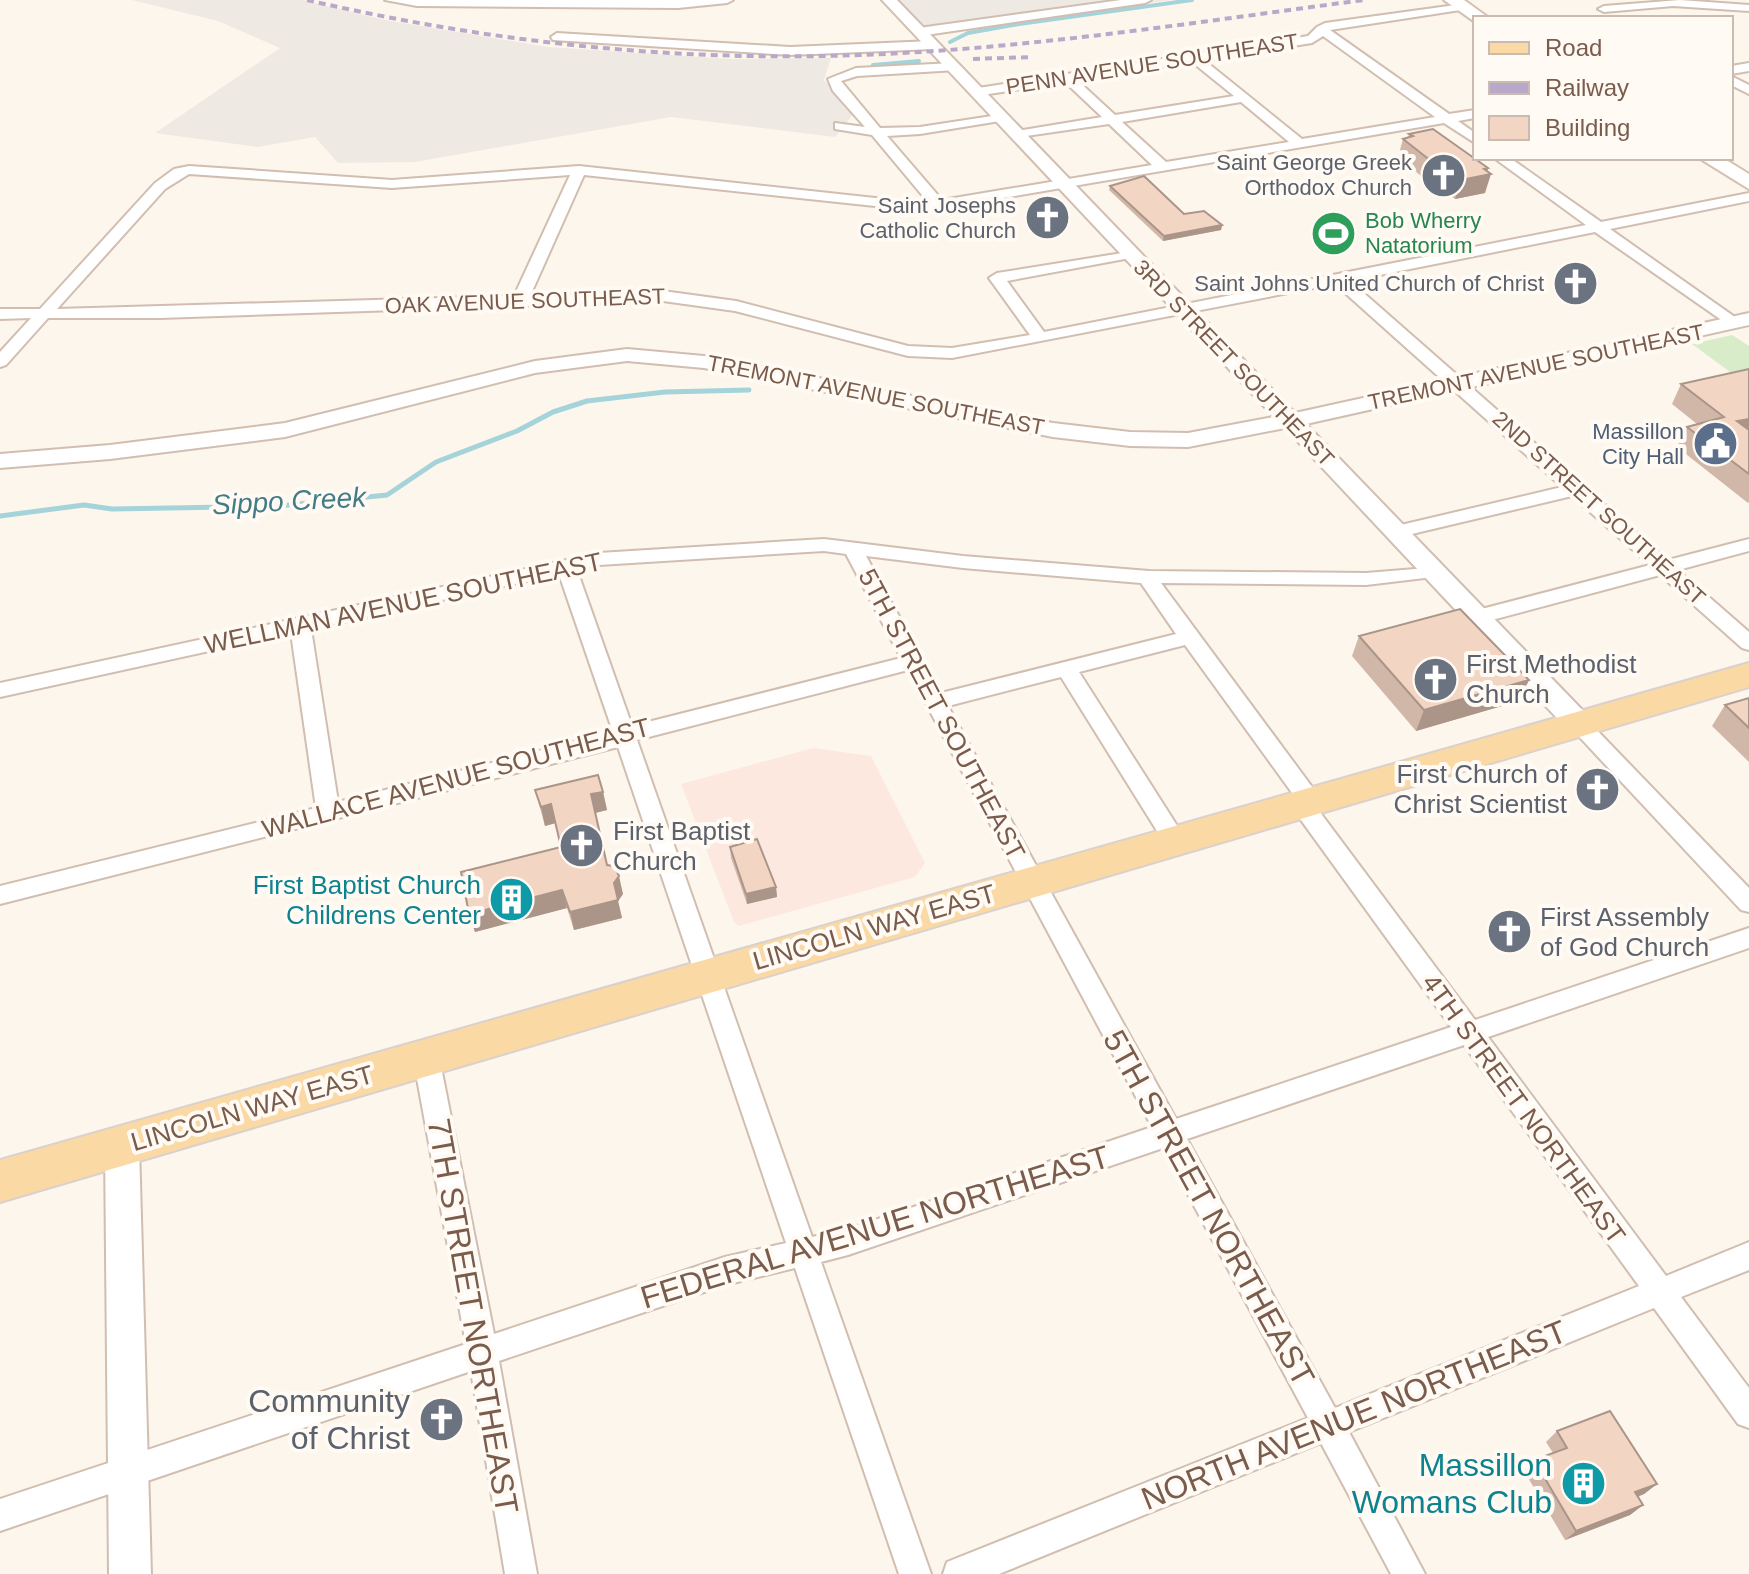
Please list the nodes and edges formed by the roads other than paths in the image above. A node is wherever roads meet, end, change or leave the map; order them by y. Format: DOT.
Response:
graph roads {
  1 [pos="727,0"];
  2 [pos="889,0"];
  3 [pos="1145,0"];
  4 [pos="1589,0"];
  5 [pos="392,1"];
  6 [pos="1458,3"];
  7 [pos="1749,8"];
  8 [pos="1604,9"];
  9 [pos="1478,16"];
  10 [pos="1616,16"];
  11 [pos="1321,29"];
  12 [pos="919,32"];
  13 [pos="557,37"];
  14 [pos="933,45"];
  15 [pos="1195,58"];
  16 [pos="953,67"];
  17 [pos="1068,78"];
  18 [pos="976,92"];
  19 [pos="1245,98"];
  20 [pos="1473,114"];
  21 [pos="1000,117"];
  22 [pos="1447,119"];
  23 [pos="1112,120"];
  24 [pos="840,126"];
  25 [pos="880,134"];
  26 [pos="1017,135"];
  27 [pos="1473,138"];
  28 [pos="1301,145"];
  29 [pos="1504,160"];
  30 [pos="1712,160"];
  31 [pos="1164,168"];
  32 [pos="579,170"];
  33 [pos="1749,183"];
  34 [pos="1065,185"];
  35 [pos="1749,197"];
  36 [pos="938,205"];
  37 [pos="1600,227"];
  38 [pos="1130,254"];
  39 [pos="1339,279"];
  40 [pos="520,300"];
  41 [pos="1184,310"];
  42 [pos="0,314"];
  43 [pos="42,315"];
  44 [pos="1744,325"];
  45 [pos="1040,338"];
  46 [pos="0,362"];
  47 [pos="1459,384"];
  48 [pos="1289,421"];
  49 [pos="0,461"];
  50 [pos="1577,489"];
  51 [pos="1395,532"];
  52 [pos="1749,545"];
  53 [pos="851,546"];
  54 [pos="566,565"];
  55 [pos="1664,567"];
  56 [pos="1433,571"];
  57 [pos="1149,577"];
  58 [pos="1477,617"];
  59 [pos="300,624"];
  60 [pos="1190,637"];
  61 [pos="1749,643"];
  62 [pos="913,662"];
  63 [pos="1066,668"];
  64 [pos="1749,675"];
  65 [pos="0,690"];
  66 [pos="934,702"];
  67 [pos="1580,725"];
  68 [pos="627,737"];
  69 [pos="1305,802"];
  70 [pos="328,813"];
  71 [pos="1175,841"];
  72 [pos="1033,883"];
  73 [pos="0,895"];
  74 [pos="1749,903"];
  75 [pos="1749,938"];
  76 [pos="709,974"];
  77 [pos="1467,1033"];
  78 [pos="426,1057"];
  79 [pos="1169,1134"];
  80 [pos="122,1146"];
  81 [pos="0,1181"];
  82 [pos="802,1254"];
  83 [pos="1749,1256"];
  84 [pos="1659,1292"];
  85 [pos="483,1353"];
  86 [pos="1749,1413"];
  87 [pos="1328,1427"];
  88 [pos="129,1472"];
  89 [pos="0,1515"];
  90 [pos="130,1574"];
  91 [pos="521,1574"];
  92 [pos="915,1574"];
  93 [pos="959,1574"];
  94 [pos="1409,1574"];
  1 -- 5 [label="street"];
  2 -- 12 [label="street, 3RD STREET SOUTHEAST"];
  3 -- 12 [label="street"];
  4 -- 8 [label="street"];
  6 -- 9 [label="main road"];
  6 -- 11 [label="street, PENN AVENUE SOUTHEAST"];
  7 -- 8 [label="street"];
  8 -- 10 [label="street"];
  11 -- 15 [label="street, PENN AVENUE SOUTHEAST"];
  11 -- 22 [label="street"];
  12 -- 14 [label="street, 3RD STREET SOUTHEAST"];
  13 -- 14 [label="street"];
  14 -- 16 [label="street, 3RD STREET SOUTHEAST"];
  15 -- 17 [label="street, PENN AVENUE SOUTHEAST"];
  15 -- 19 [label="street"];
  16 -- 18 [label="street, 3RD STREET SOUTHEAST"];
  16 -- 25 [label="street"];
  17 -- 18 [label="street, PENN AVENUE SOUTHEAST"];
  17 -- 23 [label="street"];
  18 -- 21 [label="street, 3RD STREET SOUTHEAST"];
  19 -- 23 [label="street"];
  19 -- 28 [label="street"];
  20 -- 22 [label="street"];
  21 -- 25 [label="street"];
  21 -- 26 [label="street, 3RD STREET SOUTHEAST"];
  22 -- 27 [label="street"];
  22 -- 28 [label="street"];
  23 -- 26 [label="street"];
  23 -- 31 [label="street"];
  24 -- 25 [label="street"];
  25 -- 36 [label="street"];
  26 -- 34 [label="street, 3RD STREET SOUTHEAST"];
  28 -- 31 [label="street"];
  29 -- 37 [label="street"];
  30 -- 33 [label="main road"];
  31 -- 34 [label="street"];
  32 -- 36 [label="street"];
  32 -- 40 [label="street"];
  32 -- 43 [label="street"];
  34 -- 36 [label="street"];
  34 -- 38 [label="street, 3RD STREET SOUTHEAST"];
  35 -- 37 [label="street, OAK AVENUE SOUTHEAST"];
  37 -- 39 [label="street, OAK AVENUE SOUTHEAST"];
  37 -- 44 [label="street"];
  38 -- 41 [label="street, 3RD STREET SOUTHEAST"];
  38 -- 45 [label="street"];
  39 -- 41 [label="street, OAK AVENUE SOUTHEAST"];
  39 -- 47 [label="street, 2ND STREET SOUTHEAST"];
  40 -- 43 [label="street, OAK AVENUE SOUTHEAST"];
  40 -- 45 [label="street, OAK AVENUE SOUTHEAST"];
  41 -- 45 [label="street, OAK AVENUE SOUTHEAST"];
  41 -- 48 [label="street, 3RD STREET SOUTHEAST"];
  42 -- 43 [label="street, OAK AVENUE SOUTHEAST"];
  43 -- 46 [label="street"];
  44 -- 47 [label="street, TREMONT AVENUE SOUTHEAST"];
  47 -- 48 [label="street, TREMONT AVENUE SOUTHEAST"];
  47 -- 50 [label="street, 2ND STREET SOUTHEAST"];
  48 -- 49 [label="street, TREMONT AVENUE SOUTHEAST"];
  48 -- 51 [label="street, 3RD STREET SOUTHEAST"];
  50 -- 51 [label="street"];
  50 -- 55 [label="street, 2ND STREET SOUTHEAST"];
  51 -- 56 [label="street, 3RD STREET SOUTHEAST"];
  52 -- 55 [label="street"];
  53 -- 54 [label="street, WELLMAN AVENUE SOUTHEAST"];
  53 -- 57 [label="street, WELLMAN AVENUE SOUTHEAST"];
  53 -- 62 [label="street, 5TH STREET SOUTHEAST"];
  54 -- 59 [label="street, WELLMAN AVENUE SOUTHEAST"];
  54 -- 68 [label="street"];
  55 -- 58 [label="street"];
  55 -- 61 [label="street, 2ND STREET SOUTHEAST"];
  56 -- 57 [label="street, WELLMAN AVENUE SOUTHEAST"];
  56 -- 58 [label="street, 3RD STREET SOUTHEAST"];
  57 -- 60 [label="street, 4TH STREET NORTHEAST"];
  58 -- 67 [label="street, 3RD STREET SOUTHEAST"];
  59 -- 65 [label="street, WELLMAN AVENUE SOUTHEAST"];
  59 -- 70 [label="street"];
  60 -- 63 [label="street"];
  60 -- 69 [label="street, 4TH STREET NORTHEAST"];
  62 -- 66 [label="street, 5TH STREET SOUTHEAST"];
  62 -- 68 [label="street, WALLACE AVENUE SOUTHEAST"];
  63 -- 66 [label="street"];
  63 -- 71 [label="street"];
  64 -- 67 [label="main road, LINCOLN WAY EAST"];
  66 -- 72 [label="street, 5TH STREET SOUTHEAST"];
  67 -- 69 [label="main road, LINCOLN WAY EAST"];
  67 -- 74 [label="street"];
  68 -- 70 [label="street, WALLACE AVENUE SOUTHEAST"];
  68 -- 76 [label="street"];
  69 -- 71 [label="main road, LINCOLN WAY EAST"];
  69 -- 77 [label="street, 4TH STREET NORTHEAST"];
  70 -- 73 [label="street, WALLACE AVENUE SOUTHEAST"];
  71 -- 72 [label="main road, LINCOLN WAY EAST"];
  72 -- 76 [label="main road, LINCOLN WAY EAST"];
  72 -- 79 [label="street, 5TH STREET NORTHEAST"];
  75 -- 77 [label="street, FEDERAL AVENUE NORTHEAST"];
  76 -- 78 [label="main road, LINCOLN WAY EAST"];
  76 -- 82 [label="street"];
  77 -- 79 [label="street, FEDERAL AVENUE NORTHEAST"];
  77 -- 84 [label="street, 4TH STREET NORTHEAST"];
  78 -- 80 [label="main road, LINCOLN WAY EAST"];
  78 -- 85 [label="street, 7TH STREET NORTHEAST"];
  79 -- 82 [label="street, FEDERAL AVENUE NORTHEAST"];
  79 -- 87 [label="street, 5TH STREET NORTHEAST"];
  80 -- 81 [label="main road, LINCOLN WAY EAST"];
  80 -- 88 [label="street"];
  82 -- 85 [label="street, FEDERAL AVENUE NORTHEAST"];
  82 -- 92 [label="street"];
  83 -- 84 [label="street, NORTH AVENUE NORTHEAST"];
  84 -- 86 [label="street, 4TH STREET NORTHEAST"];
  84 -- 87 [label="street, NORTH AVENUE NORTHEAST"];
  85 -- 88 [label="street, FEDERAL AVENUE NORTHEAST"];
  85 -- 91 [label="street, 7TH STREET NORTHEAST"];
  87 -- 93 [label="street, NORTH AVENUE NORTHEAST"];
  87 -- 94 [label="street, 5TH STREET NORTHEAST"];
  88 -- 89 [label="street, FEDERAL AVENUE NORTHEAST"];
  88 -- 90 [label="street"];
}
